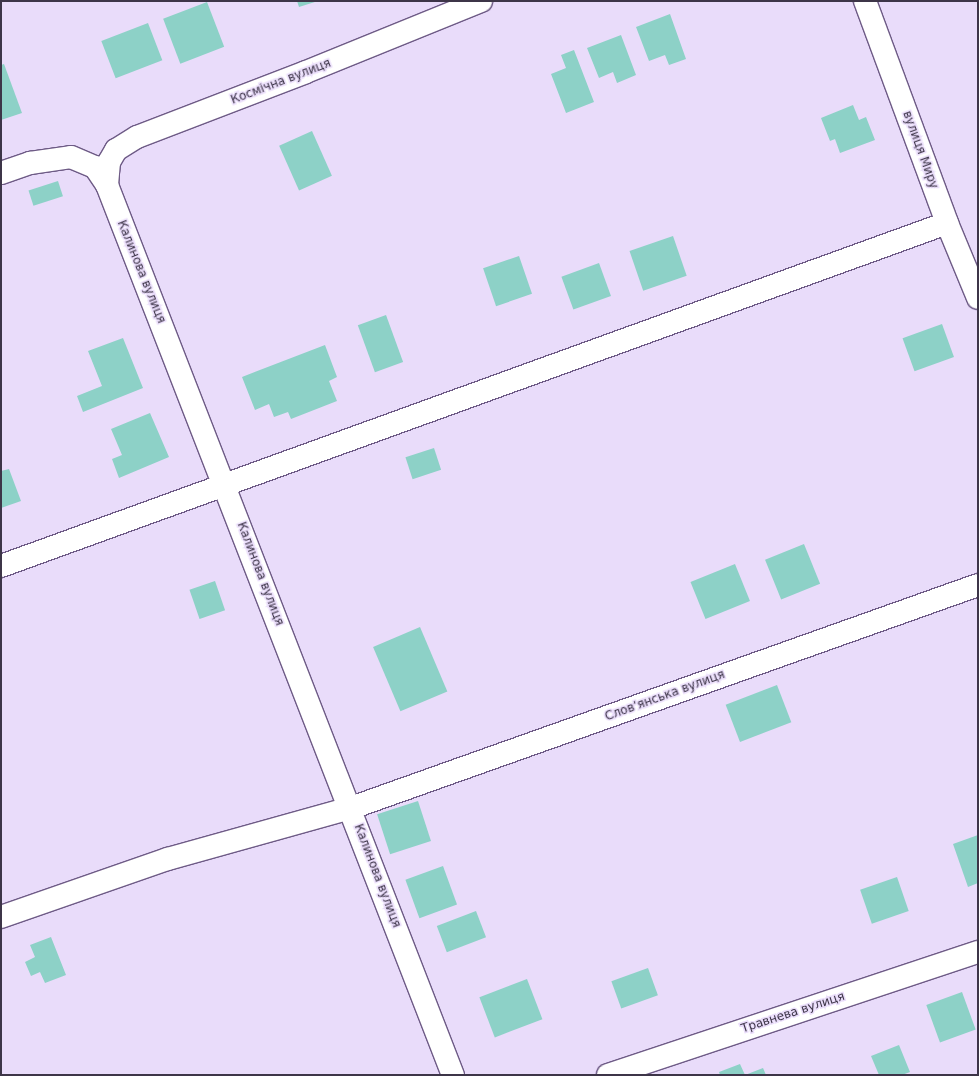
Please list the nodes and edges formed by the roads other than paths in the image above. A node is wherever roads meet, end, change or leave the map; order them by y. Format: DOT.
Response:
graph roads {
  1 [pos="481,1"];
  2 [pos="865,1"];
  3 [pos="1,173"];
  4 [pos="107,185"];
  5 [pos="947,223"];
  6 [pos="978,298"];
  7 [pos="226,486"];
  8 [pos="1,566"];
  9 [pos="978,584"];
  10 [pos="351,808"];
  11 [pos="1,917"];
  12 [pos="978,952"];
  13 [pos="453,1075"];
  14 [pos="608,1075"];
  1 -- 4 [label="street, Космічна вулиця"];
  2 -- 5 [label="street, вулиця Миру"];
  3 -- 4 [label="street, Калинова вулиця"];
  4 -- 7 [label="street, Калинова вулиця"];
  5 -- 6 [label="street, вулиця Миру"];
  5 -- 7 [label="street"];
  7 -- 8 [label="street"];
  7 -- 10 [label="street, Калинова вулиця"];
  9 -- 10 [label="street, Словʼянська вулиця"];
  10 -- 11 [label="street, Словʼянська вулиця"];
  10 -- 13 [label="street, Калинова вулиця"];
  12 -- 14 [label="street, Травнева вулиця"];
}
